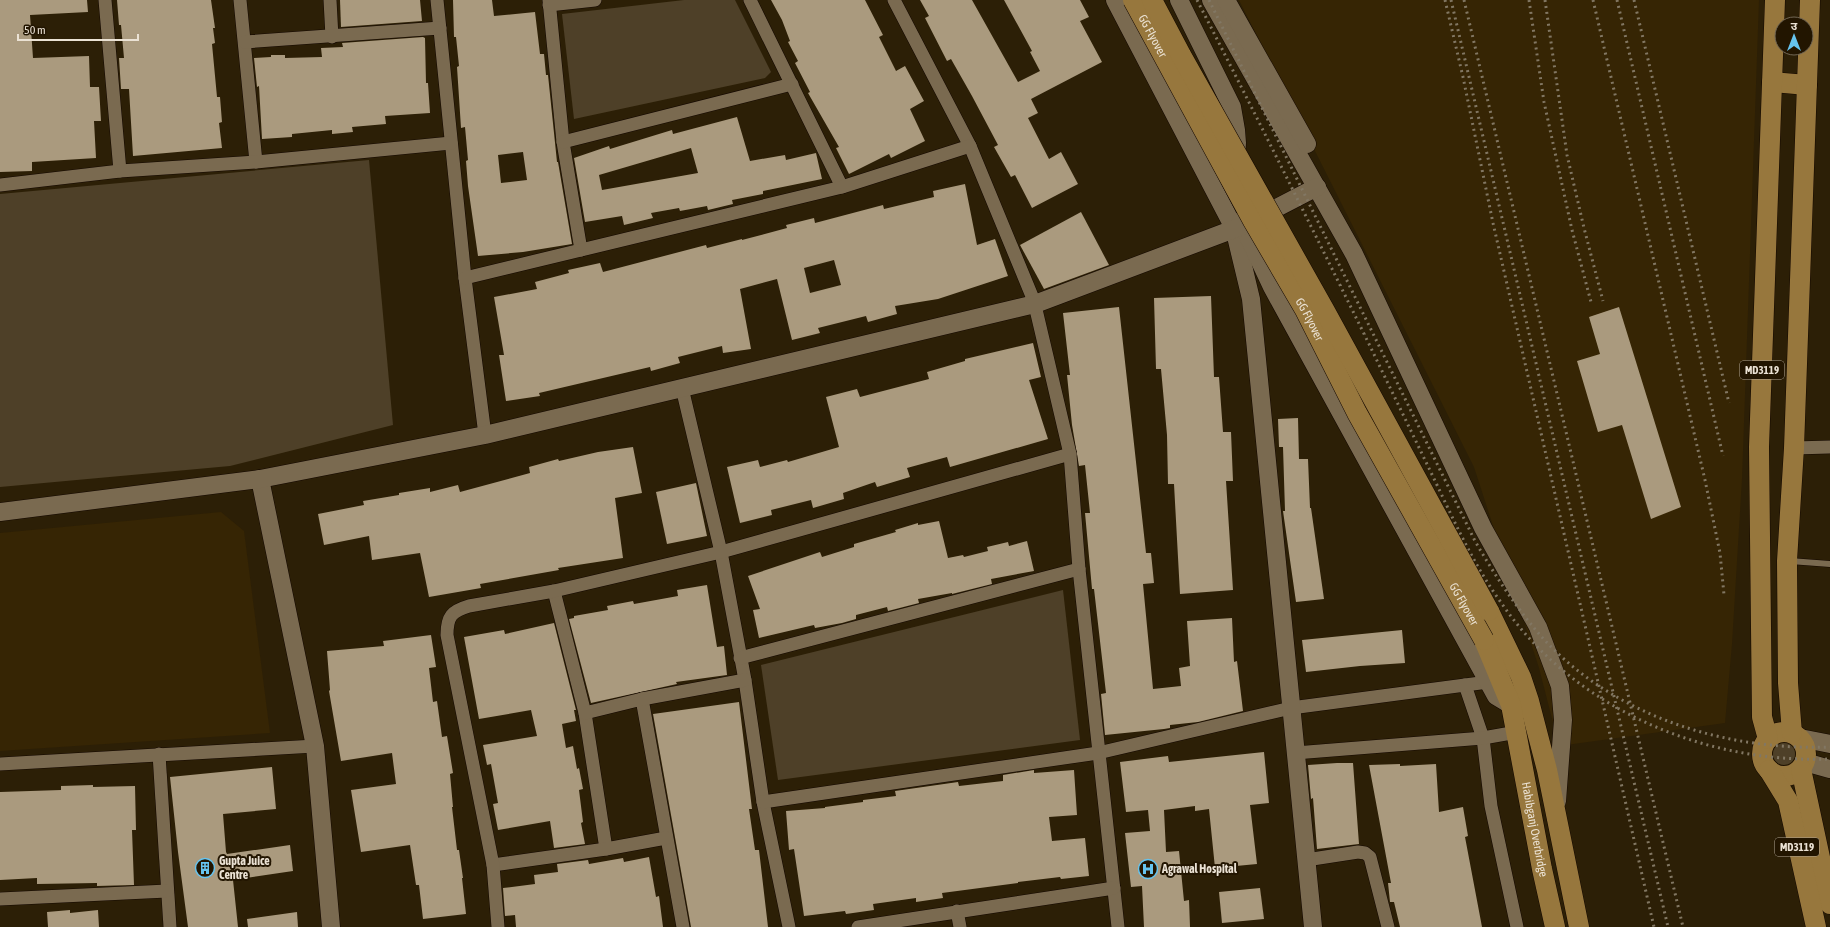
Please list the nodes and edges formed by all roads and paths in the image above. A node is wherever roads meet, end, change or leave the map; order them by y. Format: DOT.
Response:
graph roads {
  1 [pos="105,0"];
  2 [pos="240,0"];
  3 [pos="330,0"];
  4 [pos="437,0"];
  5 [pos="595,0"];
  6 [pos="750,0"];
  7 [pos="894,0"];
  8 [pos="1115,0"];
  9 [pos="1133,0"];
  10 [pos="1152,0"];
  11 [pos="1179,0"];
  12 [pos="1210,0"];
  13 [pos="1226,0"];
  14 [pos="1775,0"];
  15 [pos="1810,0"];
  16 [pos="549,2"];
  17 [pos="440,28"];
  18 [pos="332,37"];
  19 [pos="245,42"];
  20 [pos="1772,82"];
  21 [pos="792,84"];
  22 [pos="1807,85"];
  23 [pos="563,142"];
  24 [pos="452,143"];
  25 [pos="970,146"];
  26 [pos="256,162"];
  27 [pos="120,172"];
  28 [pos="0,185"];
  29 [pos="842,187"];
  30 [pos="1317,187"];
  31 [pos="1238,227"];
  32 [pos="581,250"];
  33 [pos="465,278"];
  34 [pos="1035,304"];
  35 [pos="682,388"];
  36 [pos="485,435"];
  37 [pos="1830,447"];
  38 [pos="1794,448"];
  39 [pos="1070,454"];
  40 [pos="260,479"];
  41 [pos="0,512"];
  42 [pos="721,552"];
  43 [pos="1786,561"];
  44 [pos="1830,564"];
  45 [pos="1079,569"];
  46 [pos="554,591"];
  47 [pos="740,658"];
  48 [pos="745,680"];
  49 [pos="1488,682"];
  50 [pos="1465,685"];
  51 [pos="642,699"];
  52 [pos="1512,705"];
  53 [pos="1291,708"];
  54 [pos="585,713"];
  55 [pos="1517,732"];
  56 [pos="1796,735"];
  57 [pos="1483,738"];
  58 [pos="1768,739"];
  59 [pos="1830,744"];
  60 [pos="315,746"];
  61 [pos="1542,750"];
  62 [pos="1098,753"];
  63 [pos="1295,753"];
  64 [pos="159,754"];
  65 [pos="0,764"];
  66 [pos="1803,766"];
  67 [pos="1830,769"];
  68 [pos="1769,770"];
  69 [pos="763,802"];
  70 [pos="1556,816"];
  71 [pos="666,838"];
  72 [pos="606,849"];
  73 [pos="1306,860"];
  74 [pos="493,865"];
  75 [pos="1114,888"];
  76 [pos="167,891"];
  77 [pos="0,899"];
  78 [pos="1830,904"];
  79 [pos="957,911"];
  80 [pos="170,927"];
  81 [pos="331,927"];
  82 [pos="498,927"];
  83 [pos="682,927"];
  84 [pos="789,927"];
  85 [pos="858,927"];
  86 [pos="960,927"];
  87 [pos="1118,927"];
  88 [pos="1313,927"];
  89 [pos="1388,927"];
  90 [pos="1517,927"];
  91 [pos="1555,927"];
  92 [pos="1579,927"];
  93 [pos="1816,927"];
  1 -- 27 [label="street"];
  2 -- 19 [label="street"];
  3 -- 18 [label="street"];
  4 -- 17 [label="street"];
  5 -- 16 [label="street"];
  6 -- 21 [label="street"];
  7 -- 25 [label="street"];
  8 -- 31 [label="street"];
  9 -- 52 [label="main road, GG Flyover, bridge"];
  10 -- 61 [label="main road, GG Flyover, bridge"];
  11 -- 31 [label="street"];
  12 -- 30 [label="street"];
  13 -- 30 [label="street"];
  14 -- 20 [label="main road, MD3119"];
  15 -- 22 [label="main road, MD3119"];
  16 -- 23 [label="street"];
  17 -- 18 [label="street"];
  17 -- 24 [label="street"];
  18 -- 19 [label="street"];
  19 -- 26 [label="street"];
  20 -- 22 [label="main road"];
  20 -- 58 [label="main road, MD3119"];
  21 -- 23 [label="street"];
  21 -- 29 [label="street"];
  22 -- 38 [label="main road, MD3119"];
  23 -- 32 [label="street"];
  24 -- 26 [label="street"];
  24 -- 33 [label="street"];
  25 -- 29 [label="street"];
  25 -- 34 [label="street"];
  26 -- 27 [label="street"];
  27 -- 28 [label="street"];
  29 -- 32 [label="street"];
  30 -- 31 [label="street"];
  30 -- 70 [label="street"];
  31 -- 34 [label="street"];
  31 -- 49 [label="street"];
  31 -- 53 [label="street"];
  32 -- 33 [label="street"];
  33 -- 36 [label="street"];
  34 -- 35 [label="street"];
  34 -- 39 [label="street"];
  35 -- 36 [label="street"];
  35 -- 42 [label="street"];
  36 -- 40 [label="street"];
  37 -- 38 [label="street"];
  38 -- 43 [label="main road, MD3119"];
  39 -- 42 [label="street"];
  39 -- 45 [label="street"];
  40 -- 41 [label="street"];
  40 -- 60 [label="street"];
  42 -- 46 [label="street"];
  42 -- 47 [label="street"];
  43 -- 44 [label="lane"];
  43 -- 56 [label="main road, MD3119"];
  45 -- 47 [label="street"];
  45 -- 62 [label="street"];
  46 -- 54 [label="street"];
  46 -- 74 [label="street"];
  47 -- 48 [label="street"];
  48 -- 51 [label="street"];
  48 -- 69 [label="street"];
  49 -- 50 [label="street"];
  49 -- 52 [label="street"];
  50 -- 53 [label="street"];
  50 -- 57 [label="street"];
  51 -- 54 [label="street"];
  51 -- 71 [label="street"];
  52 -- 55 [label="main road, Habibganj Overbridge"];
  53 -- 62 [label="street"];
  53 -- 63 [label="street"];
  54 -- 72 [label="street"];
  55 -- 57 [label="street"];
  55 -- 91 [label="main road, Habibganj Overbridge"];
  56 -- 58 [label="main road"];
  56 -- 59 [label="street"];
  56 -- 66 [label="main road"];
  57 -- 63 [label="street"];
  57 -- 90 [label="street"];
  58 -- 68 [label="main road"];
  60 -- 64 [label="street"];
  60 -- 81 [label="street"];
  61 -- 70 [label="main road, Habibganj Overbridge"];
  62 -- 69 [label="street"];
  62 -- 75 [label="street"];
  63 -- 73 [label="street"];
  64 -- 65 [label="street"];
  64 -- 76 [label="street"];
  66 -- 67 [label="street"];
  66 -- 68 [label="main road"];
  66 -- 78 [label="main road, MD3119"];
  68 -- 93 [label="main road, MD3119"];
  69 -- 84 [label="street"];
  70 -- 92 [label="main road, Habibganj Overbridge"];
  71 -- 72 [label="street"];
  71 -- 83 [label="street"];
  72 -- 74 [label="street"];
  73 -- 88 [label="street"];
  73 -- 89 [label="street"];
  74 -- 82 [label="street"];
  75 -- 79 [label="street"];
  75 -- 87 [label="street"];
  76 -- 77 [label="street"];
  76 -- 80 [label="street"];
  79 -- 85 [label="street"];
  79 -- 86 [label="street"];
}
